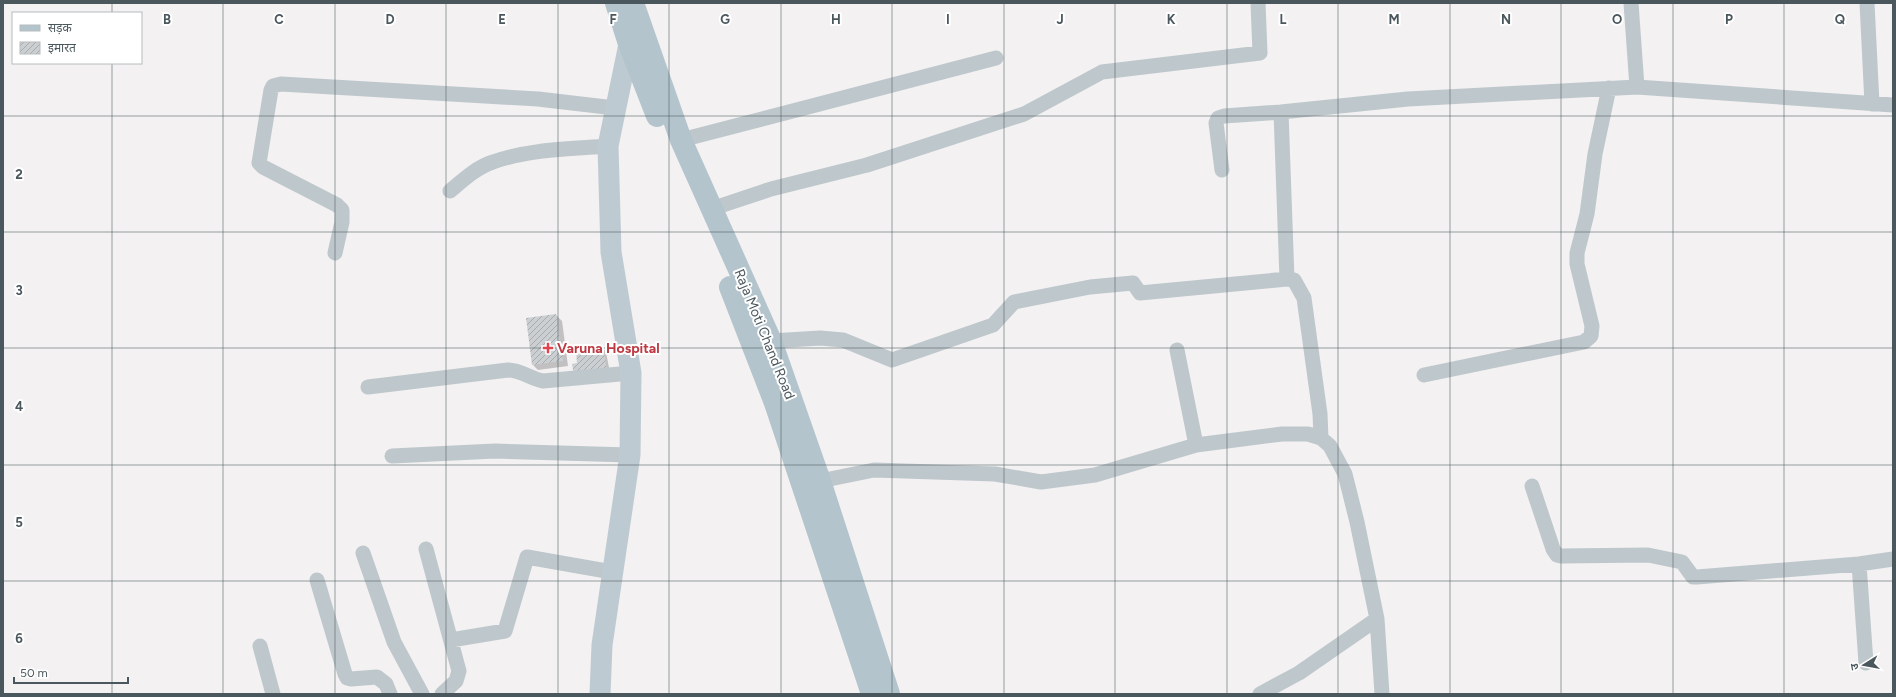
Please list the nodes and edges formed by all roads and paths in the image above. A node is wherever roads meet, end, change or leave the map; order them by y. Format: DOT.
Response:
graph roads {
  1 [pos="616,3"];
  2 [pos="633,3"];
  3 [pos="1258,3"];
  4 [pos="1631,3"];
  5 [pos="1867,3"];
  6 [pos="641,25"];
  7 [pos="629,44"];
  8 [pos="996,58"];
  9 [pos="1637,86"];
  10 [pos="1609,88"];
  11 [pos="1872,104"];
  12 [pos="1893,105"];
  13 [pos="615,108"];
  14 [pos="1281,112"];
  15 [pos="681,140"];
  16 [pos="608,146"];
  17 [pos="1222,170"];
  18 [pos="450,191"];
  19 [pos="711,209"];
  20 [pos="335,253"];
  21 [pos="1287,279"];
  22 [pos="771,341"];
  23 [pos="1177,350"];
  24 [pos="631,372"];
  25 [pos="1424,375"];
  26 [pos="368,387"];
  27 [pos="1321,438"];
  28 [pos="1196,446"];
  29 [pos="630,455"];
  30 [pos="392,456"];
  31 [pos="820,481"];
  32 [pos="1532,486"];
  33 [pos="426,549"];
  34 [pos="363,553"];
  35 [pos="1893,560"];
  36 [pos="1859,564"];
  37 [pos="612,572"];
  38 [pos="317,580"];
  39 [pos="1377,619"];
  40 [pos="451,640"];
  41 [pos="260,646"];
  42 [pos="1866,663"];
  43 [pos="273,694"];
  44 [pos="390,694"];
  45 [pos="422,694"];
  46 [pos="442,694"];
  47 [pos="600,694"];
  48 [pos="872,694"];
  49 [pos="889,694"];
  50 [pos="1260,694"];
  51 [pos="1382,694"];
  1 -- 7 [label="main road"];
  2 -- 6 [label="main road, Raja Moti Chand Road"];
  3 -- 19 [label="street"];
  4 -- 9 [label="street"];
  5 -- 11 [label="street"];
  6 -- 7 [label="street"];
  6 -- 15 [label="main road, Raja Moti Chand Road"];
  7 -- 13 [label="street"];
  7 -- 48 [label="main road"];
  8 -- 15 [label="street"];
  9 -- 10 [label="street"];
  9 -- 11 [label="street"];
  10 -- 14 [label="street"];
  10 -- 25 [label="street"];
  11 -- 12 [label="street"];
  13 -- 16 [label="street"];
  13 -- 20 [label="street"];
  14 -- 17 [label="street"];
  14 -- 21 [label="street"];
  15 -- 19 [label="main road, Raja Moti Chand Road"];
  16 -- 18 [label="street"];
  16 -- 24 [label="street"];
  19 -- 22 [label="main road, Raja Moti Chand Road"];
  21 -- 22 [label="street"];
  21 -- 27 [label="street"];
  22 -- 31 [label="main road, Raja Moti Chand Road"];
  23 -- 28 [label="street"];
  24 -- 26 [label="street"];
  24 -- 29 [label="street"];
  27 -- 28 [label="street"];
  27 -- 39 [label="street"];
  28 -- 31 [label="street"];
  29 -- 30 [label="street"];
  29 -- 37 [label="street"];
  31 -- 49 [label="main road, Raja Moti Chand Road"];
  32 -- 36 [label="street"];
  33 -- 40 [label="street"];
  34 -- 45 [label="street"];
  35 -- 36 [label="street"];
  36 -- 42 [label="street"];
  37 -- 40 [label="street"];
  37 -- 47 [label="street"];
  38 -- 44 [label="street"];
  39 -- 50 [label="street"];
  39 -- 51 [label="street"];
  40 -- 46 [label="street"];
  41 -- 43 [label="street"];
}
